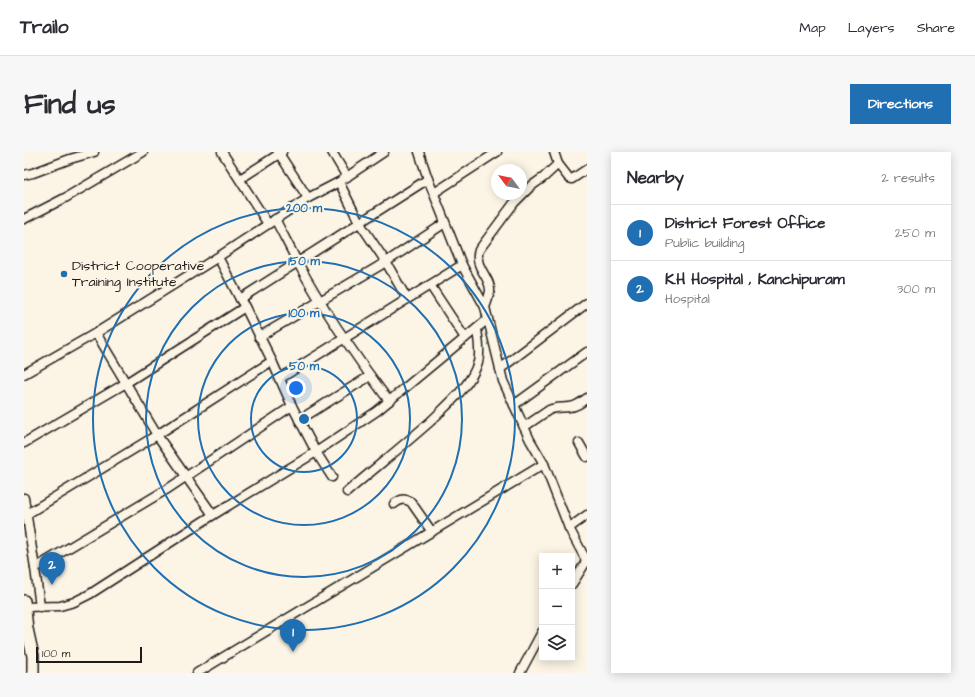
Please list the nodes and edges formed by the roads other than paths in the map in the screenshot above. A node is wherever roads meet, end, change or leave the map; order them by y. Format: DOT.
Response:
graph roads {
  1 [pos="94,152"];
  2 [pos="143,152"];
  3 [pos="222,152"];
  4 [pos="332,152"];
  5 [pos="384,152"];
  6 [pos="419,152"];
  7 [pos="497,152"];
  8 [pos="554,152"];
  9 [pos="280,153"];
  10 [pos="558,164"];
  11 [pos="587,169"];
  12 [pos="24,175"];
  13 [pos="347,177"];
  14 [pos="428,179"];
  15 [pos="240,180"];
  16 [pos="339,182"];
  17 [pos="434,193"];
  18 [pos="308,198"];
  19 [pos="24,219"];
  20 [pos="275,219"];
  21 [pos="360,222"];
  22 [pos="268,224"];
  23 [pos="445,224"];
  24 [pos="218,256"];
  25 [pos="297,262"];
  26 [pos="386,262"];
  27 [pos="462,265"];
  28 [pos="430,285"];
  29 [pos="240,299"];
  30 [pos="407,299"];
  31 [pos="320,302"];
  32 [pos="587,303"];
  33 [pos="245,307"];
  34 [pos="485,307"];
  35 [pos="488,320"];
  36 [pos="477,328"];
  37 [pos="96,332"];
  38 [pos="259,337"];
  39 [pos="344,338"];
  40 [pos="465,338"];
  41 [pos="587,352"];
  42 [pos="272,361"];
  43 [pos="500,369"];
  44 [pos="24,374"];
  45 [pos="370,376"];
  46 [pos="279,379"];
  47 [pos="126,382"];
  48 [pos="587,398"];
  49 [pos="389,401"];
  50 [pos="514,405"];
  51 [pos="292,406"];
  52 [pos="299,420"];
  53 [pos="524,427"];
  54 [pos="158,435"];
  55 [pos="24,443"];
  56 [pos="579,443"];
  57 [pos="316,452"];
  58 [pos="587,457"];
  59 [pos="544,464"];
  60 [pos="186,477"];
  61 [pos="332,477"];
  62 [pos="347,492"];
  63 [pos="24,498"];
  64 [pos="394,504"];
  65 [pos="25,515"];
  66 [pos="587,515"];
  67 [pos="213,516"];
  68 [pos="569,528"];
  69 [pos="432,532"];
  70 [pos="587,560"];
  71 [pos="35,568"];
  72 [pos="575,580"];
  73 [pos="24,604"];
  74 [pos="40,607"];
  75 [pos="25,629"];
  76 [pos="539,638"];
  77 [pos="29,658"];
  78 [pos="33,673"];
  79 [pos="197,673"];
  80 [pos="520,673"];
  1 -- 12 [label="street"];
  2 -- 19 [label="street"];
  3 -- 15 [label="street"];
  4 -- 13 [label="street"];
  5 -- 13 [label="street"];
  6 -- 14 [label="street"];
  7 -- 17 [label="street"];
  8 -- 10 [label="street"];
  9 -- 15 [label="street"];
  9 -- 18 [label="street"];
  10 -- 11 [label="street"];
  10 -- 34 [label="street"];
  13 -- 16 [label="street"];
  14 -- 17 [label="street"];
  14 -- 21 [label="street"];
  15 -- 22 [label="street"];
  16 -- 18 [label="street"];
  16 -- 21 [label="street"];
  17 -- 23 [label="street"];
  18 -- 20 [label="street"];
  20 -- 22 [label="street"];
  20 -- 25 [label="street"];
  21 -- 25 [label="street"];
  21 -- 26 [label="street"];
  22 -- 24 [label="street"];
  23 -- 26 [label="street"];
  23 -- 27 [label="street"];
  24 -- 29 [label="street"];
  24 -- 37 [label="street"];
  25 -- 29 [label="street"];
  25 -- 31 [label="street"];
  26 -- 30 [label="street"];
  26 -- 31 [label="street"];
  27 -- 28 [label="street"];
  27 -- 34 [label="street"];
  28 -- 30 [label="street"];
  28 -- 40 [label="street"];
  29 -- 33 [label="street"];
  30 -- 39 [label="street"];
  31 -- 38 [label="street"];
  31 -- 39 [label="street"];
  32 -- 43 [label="street"];
  33 -- 38 [label="street"];
  33 -- 47 [label="street"];
  34 -- 35 [label="street"];
  35 -- 36 [label="street"];
  35 -- 43 [label="street"];
  36 -- 40 [label="street"];
  36 -- 62 [label="street"];
  37 -- 44 [label="street"];
  37 -- 47 [label="street"];
  38 -- 42 [label="street"];
  39 -- 45 [label="street"];
  39 -- 46 [label="street"];
  40 -- 49 [label="street"];
  41 -- 50 [label="street"];
  42 -- 46 [label="street"];
  42 -- 54 [label="street"];
  43 -- 50 [label="street"];
  45 -- 49 [label="street"];
  45 -- 52 [label="street"];
  46 -- 51 [label="street"];
  47 -- 54 [label="street"];
  47 -- 55 [label="street"];
  48 -- 53 [label="street"];
  49 -- 57 [label="street"];
  50 -- 53 [label="street"];
  51 -- 52 [label="street"];
  51 -- 60 [label="street"];
  52 -- 57 [label="street"];
  53 -- 59 [label="street"];
  54 -- 60 [label="street"];
  54 -- 65 [label="street"];
  56 -- 58 [label="street"];
  57 -- 61 [label="street"];
  57 -- 67 [label="street"];
  59 -- 68 [label="street"];
  59 -- 69 [label="street"];
  60 -- 67 [label="street"];
  60 -- 71 [label="street"];
  63 -- 65 [label="street"];
  64 -- 69 [label="street"];
  65 -- 71 [label="street"];
  66 -- 68 [label="street"];
  67 -- 74 [label="street"];
  68 -- 70 [label="street"];
  69 -- 79 [label="street"];
  70 -- 72 [label="street"];
  71 -- 74 [label="street"];
  73 -- 74 [label="street"];
  73 -- 75 [label="main road"];
  75 -- 77 [label="main road"];
  76 -- 80 [label="street"];
  77 -- 78 [label="main road"];
}
